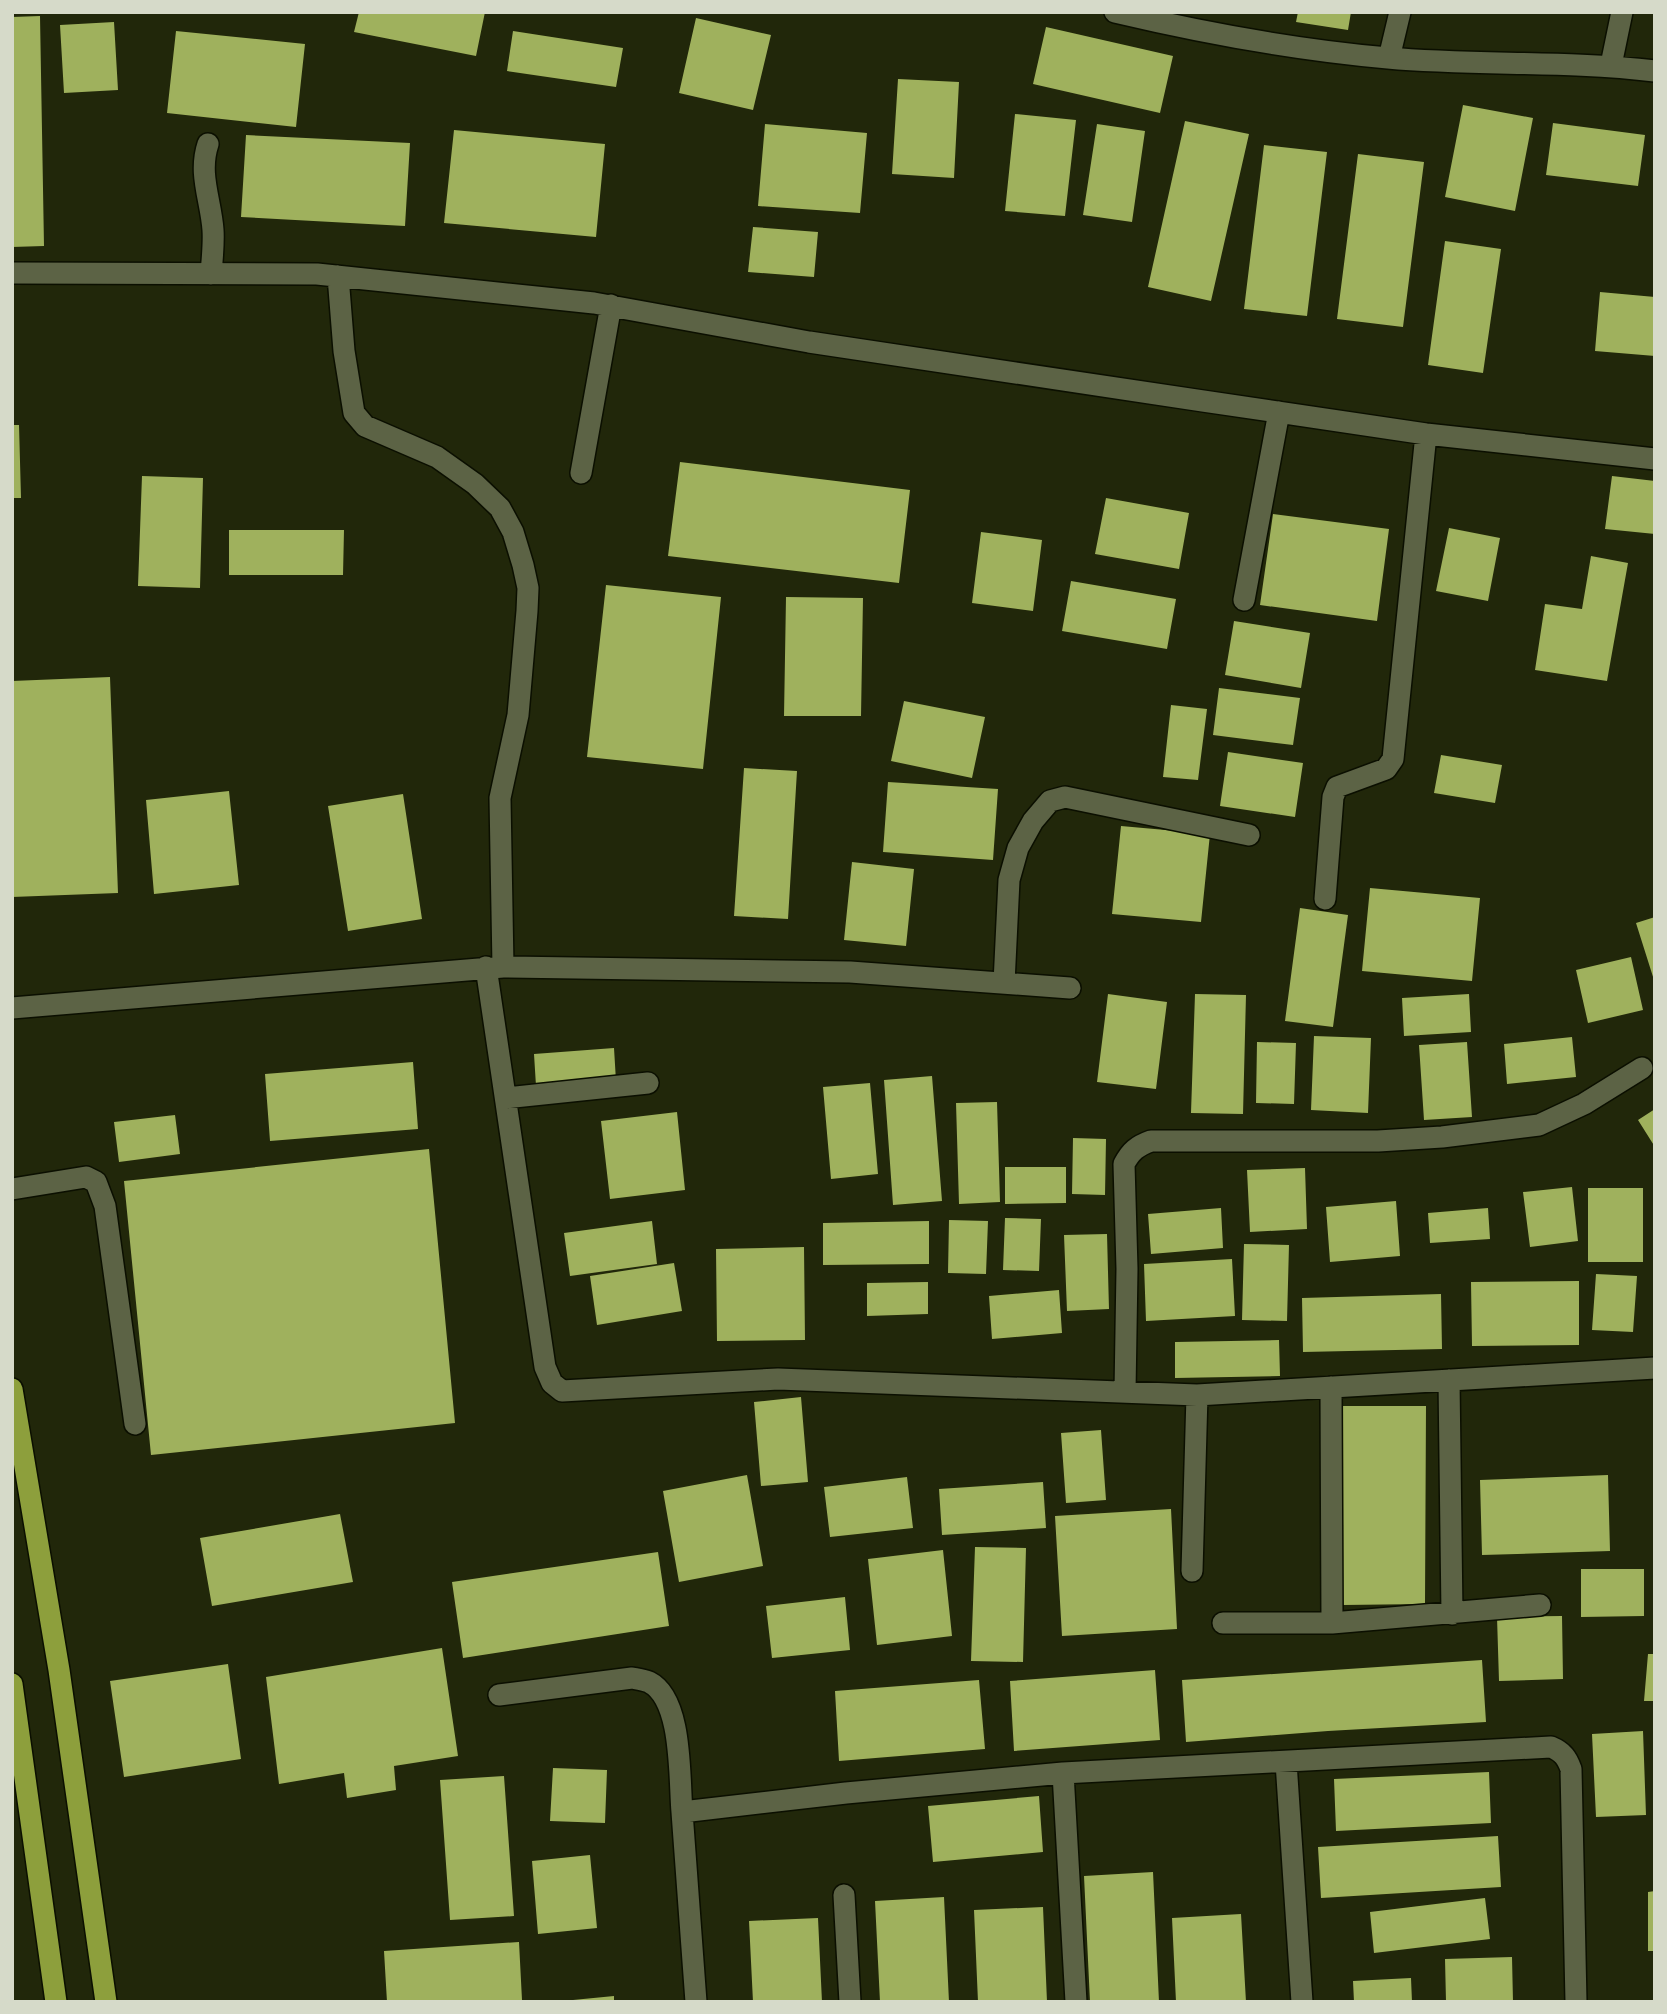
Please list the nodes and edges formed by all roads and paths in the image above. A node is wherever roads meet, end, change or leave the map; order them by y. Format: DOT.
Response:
graph roads {
  1 [pos="1400,12"];
  2 [pos="1622,12"];
  3 [pos="1124,13"];
  4 [pos="1389,58"];
  5 [pos="1611,65"];
  6 [pos="1655,71"];
  7 [pos="208,144"];
  8 [pos="12,273"];
  9 [pos="211,274"];
  10 [pos="338,276"];
  11 [pos="611,305"];
  12 [pos="1279,412"];
  13 [pos="1426,434"];
  14 [pos="1655,460"];
  15 [pos="581,474"];
  16 [pos="1244,600"];
  17 [pos="1249,835"];
  18 [pos="1325,899"];
  19 [pos="494,967"];
  20 [pos="1004,983"];
  21 [pos="1070,988"];
  22 [pos="12,1008"];
  23 [pos="1642,1068"];
  24 [pos="648,1083"];
  25 [pos="506,1098"];
  26 [pos="12,1189"];
  27 [pos="1655,1368"];
  28 [pos="1449,1380"];
  29 [pos="1331,1387"];
  30 [pos="12,1389"];
  31 [pos="1125,1392"];
  32 [pos="1197,1395"];
  33 [pos="135,1424"];
  34 [pos="1192,1570"];
  35 [pos="1540,1605"];
  36 [pos="1452,1614"];
  37 [pos="1223,1623"];
  38 [pos="1332,1623"];
  39 [pos="12,1684"];
  40 [pos="499,1695"];
  41 [pos="1286,1762"];
  42 [pos="1063,1773"];
  43 [pos="682,1812"];
  44 [pos="844,1895"];
  45 [pos="56,2002"];
  46 [pos="106,2002"];
  47 [pos="696,2002"];
  48 [pos="849,2002"];
  49 [pos="1076,2002"];
  50 [pos="1302,2002"];
  51 [pos="1576,2002"];
  1 -- 4 [label="street"];
  2 -- 5 [label="street"];
  3 -- 4 [label="street"];
  4 -- 5 [label="street"];
  5 -- 6 [label="street"];
  7 -- 9 [label="street"];
  8 -- 9 [label="street"];
  9 -- 10 [label="street"];
  10 -- 11 [label="street"];
  10 -- 19 [label="street"];
  11 -- 12 [label="street"];
  11 -- 15 [label="street"];
  12 -- 13 [label="street"];
  12 -- 16 [label="street"];
  13 -- 14 [label="street"];
  13 -- 18 [label="street"];
  17 -- 20 [label="street"];
  19 -- 20 [label="street"];
  19 -- 22 [label="street"];
  19 -- 25 [label="street"];
  20 -- 21 [label="street"];
  23 -- 31 [label="street"];
  24 -- 25 [label="street"];
  25 -- 31 [label="street"];
  26 -- 33 [label="street"];
  27 -- 28 [label="street"];
  28 -- 29 [label="street"];
  28 -- 36 [label="street"];
  29 -- 32 [label="street"];
  29 -- 38 [label="street"];
  30 -- 46 [label="highway"];
  31 -- 32 [label="street"];
  32 -- 34 [label="street"];
  35 -- 36 [label="street"];
  36 -- 38 [label="street"];
  37 -- 38 [label="street"];
  39 -- 45 [label="highway"];
  40 -- 43 [label="street"];
  41 -- 42 [label="street"];
  41 -- 50 [label="street"];
  41 -- 51 [label="street"];
  42 -- 43 [label="street"];
  42 -- 49 [label="street"];
  43 -- 47 [label="street"];
  44 -- 48 [label="street"];
}
